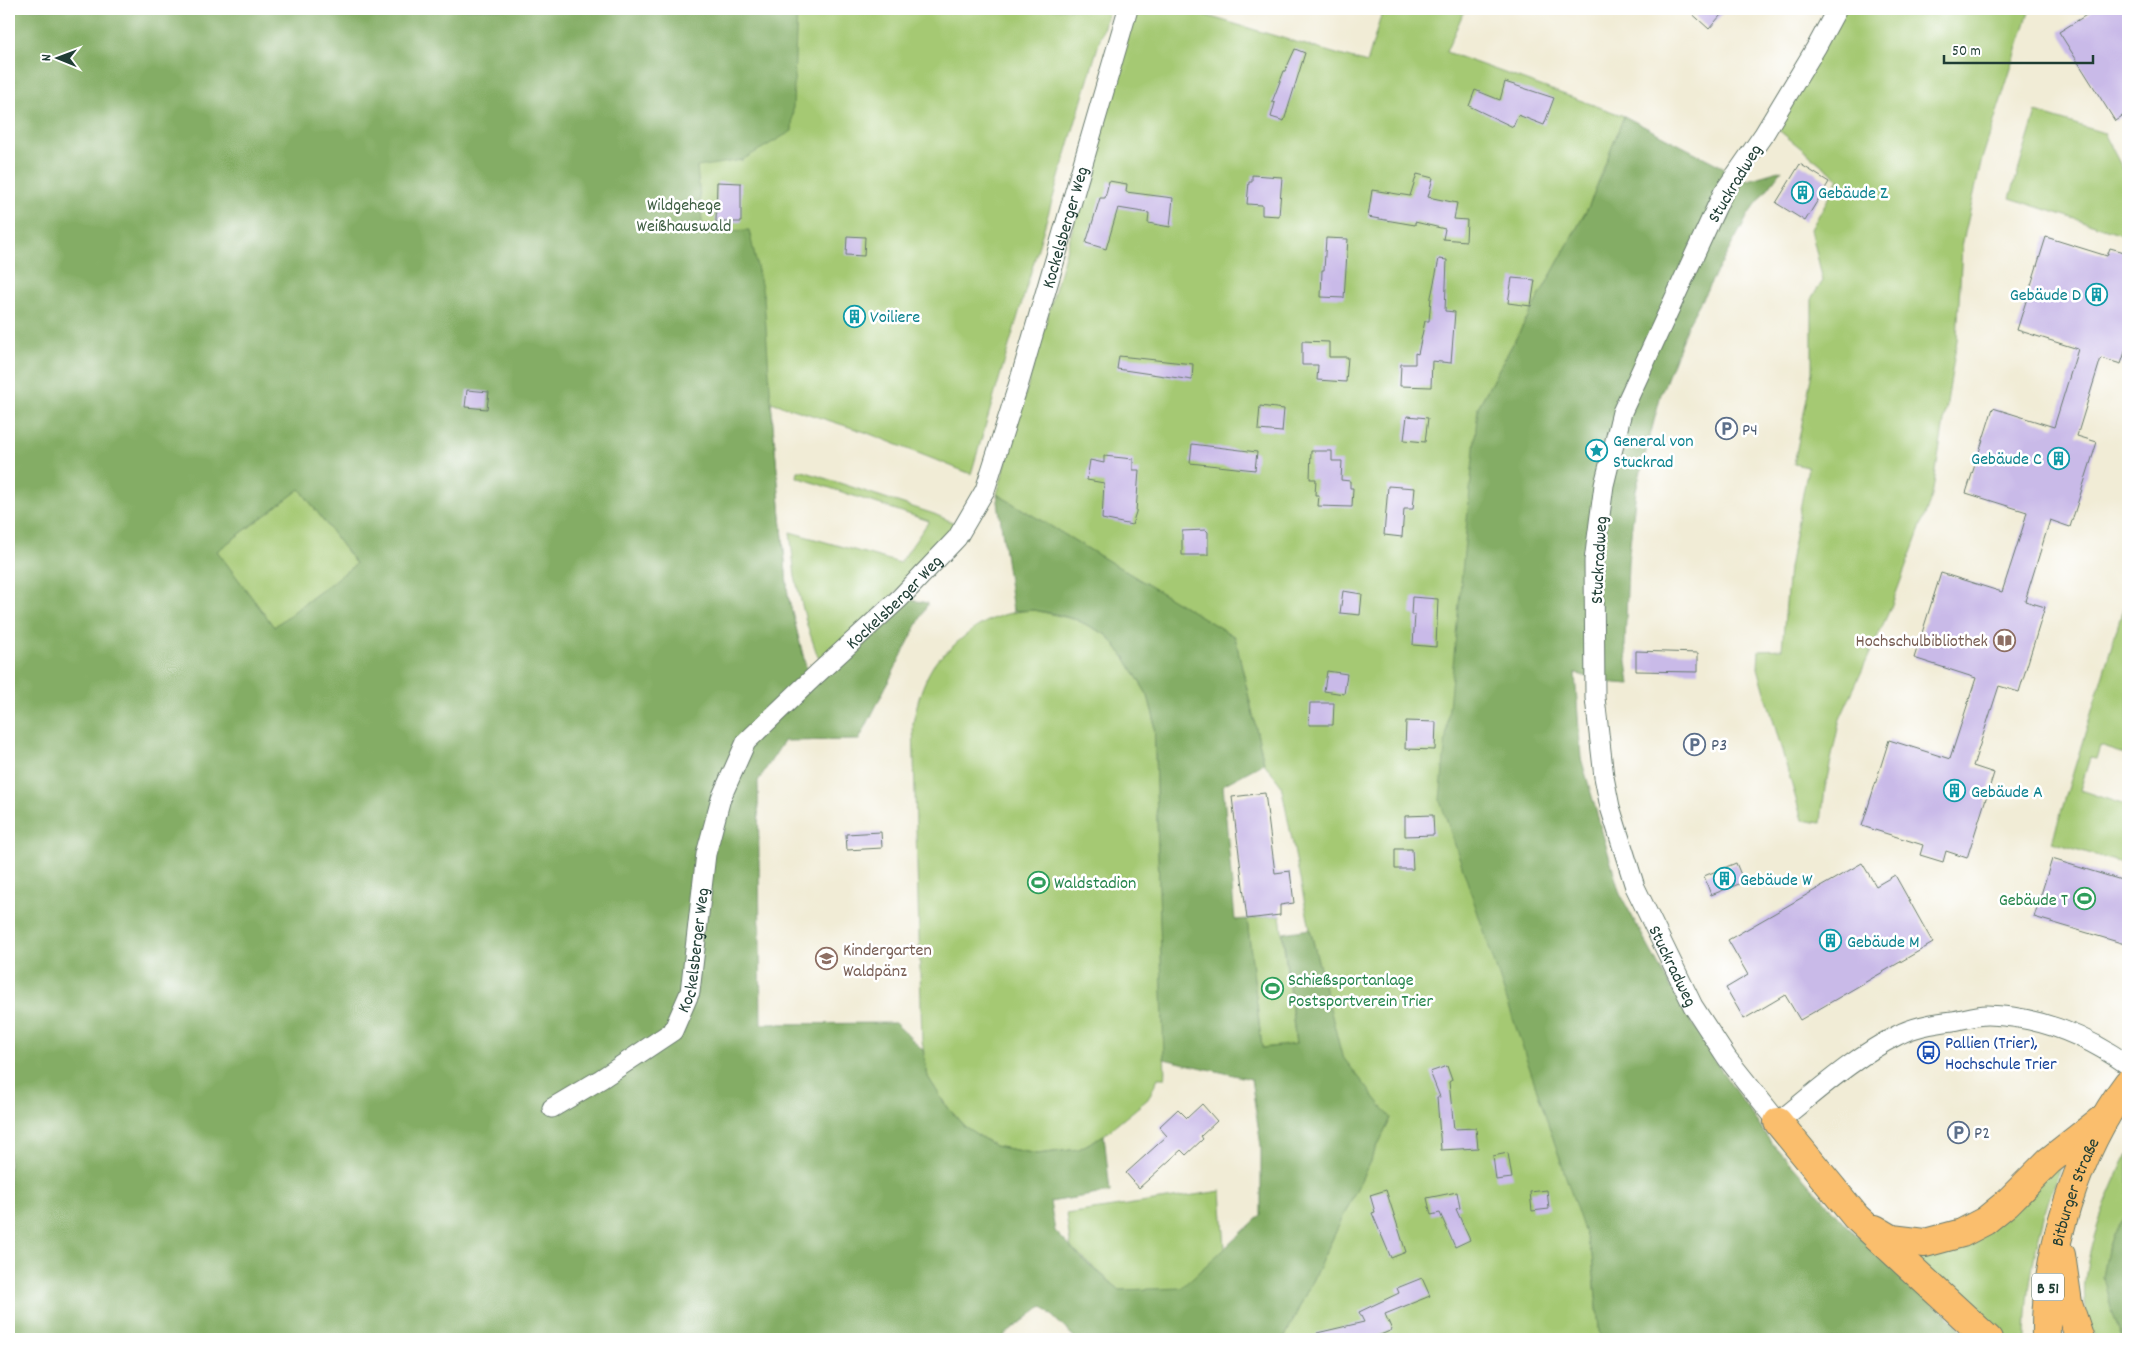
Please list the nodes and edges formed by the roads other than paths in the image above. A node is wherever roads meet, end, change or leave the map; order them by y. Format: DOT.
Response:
graph roads {
  1 [pos="1128,9"];
  2 [pos="1837,9"];
  3 [pos="2123,1061"];
  4 [pos="2128,1083"];
  5 [pos="552,1108"];
  6 [pos="2105,1117"];
  7 [pos="1778,1122"];
  8 [pos="1856,1217"];
  9 [pos="2058,1236"];
  10 [pos="1988,1339"];
  11 [pos="2046,1339"];
  12 [pos="2080,1339"];
  1 -- 5 [label="street, Kockelsberger Weg"];
  2 -- 7 [label="street, Stuckradweg"];
  3 -- 7 [label="street"];
  4 -- 6 [label="main road, Bitburger Straße / B 51"];
  6 -- 8 [label="main road"];
  6 -- 9 [label="main road, Bitburger Straße / B 51"];
  7 -- 8 [label="main road"];
  8 -- 10 [label="main road"];
  9 -- 11 [label="main road, Bitburger Straße / B 51"];
  9 -- 12 [label="main road"];
}
